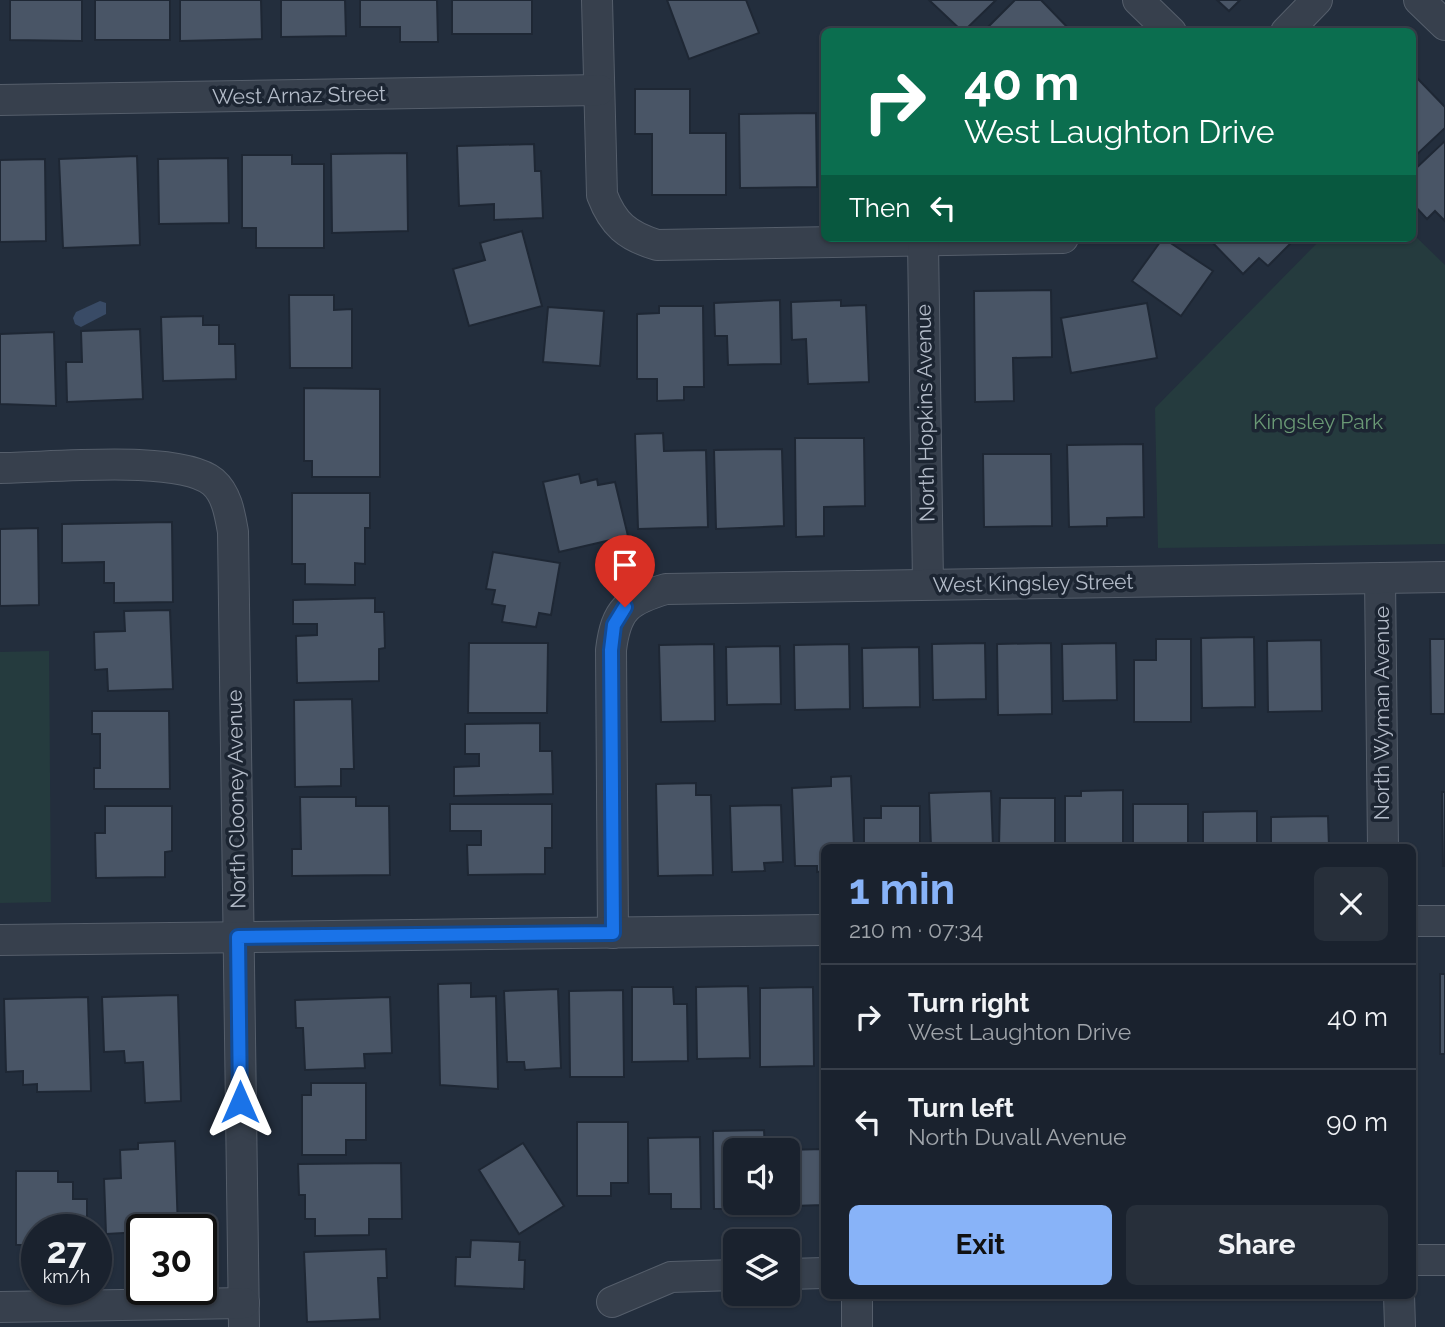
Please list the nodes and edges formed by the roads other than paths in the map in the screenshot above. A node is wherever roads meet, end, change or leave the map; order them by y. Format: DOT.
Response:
graph roads {
  1 [pos="597,0"];
  2 [pos="1138,0"];
  3 [pos="1317,0"];
  4 [pos="1419,0"];
  5 [pos="1445,25"];
  6 [pos="1167,28"];
  7 [pos="1290,28"];
  8 [pos="598,90"];
  9 [pos="0,100"];
  10 [pos="923,242"];
  11 [pos="0,468"];
  12 [pos="1445,577"];
  13 [pos="1380,579"];
  14 [pos="928,584"];
  15 [pos="1383,844"];
  16 [pos="1416,921"];
  17 [pos="1445,921"];
  18 [pos="821,930"];
  19 [pos="613,933"];
  20 [pos="238,937"];
  21 [pos="0,940"];
  22 [pos="1416,1260"];
  23 [pos="1445,1260"];
  24 [pos="821,1273"];
  25 [pos="800,1274"];
  26 [pos="723,1275"];
  27 [pos="857,1299"];
  28 [pos="1399,1299"];
  29 [pos="612,1301"];
  30 [pos="0,1307"];
  31 [pos="244,1315"];
  32 [pos="857,1327"];
  33 [pos="1400,1327"];
  1 -- 8 [label="street"];
  2 -- 6 [label="street"];
  3 -- 7 [label="street"];
  4 -- 5 [label="street"];
  8 -- 9 [label="street, West Arnaz Street"];
  8 -- 10 [label="street"];
  10 -- 14 [label="street, North Hopkins Avenue"];
  11 -- 20 [label="street, North Clooney Avenue"];
  12 -- 13 [label="street, West Kingsley Street"];
  13 -- 14 [label="street, West Kingsley Street"];
  13 -- 15 [label="street, North Wyman Avenue"];
  14 -- 19 [label="street, West Kingsley Street"];
  16 -- 17 [label="street"];
  18 -- 19 [label="street"];
  19 -- 20 [label="street"];
  20 -- 21 [label="street"];
  20 -- 31 [label="street, North Clooney Avenue"];
  22 -- 23 [label="street"];
  24 -- 25 [label="street"];
  26 -- 29 [label="street"];
  27 -- 32 [label="street"];
  28 -- 33 [label="street"];
  30 -- 31 [label="street"];
}
